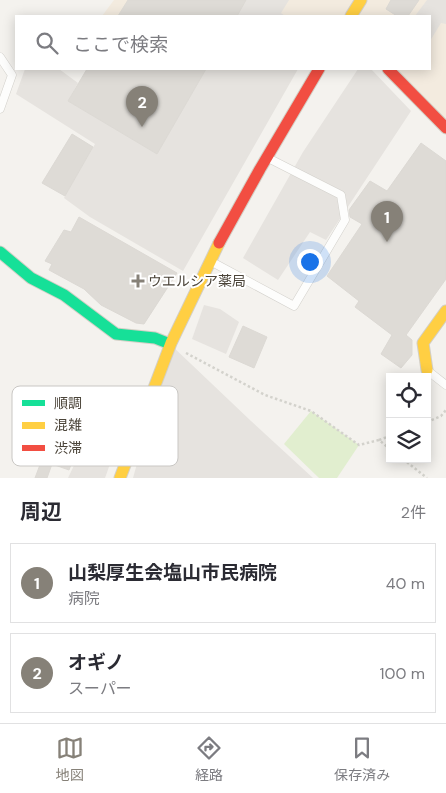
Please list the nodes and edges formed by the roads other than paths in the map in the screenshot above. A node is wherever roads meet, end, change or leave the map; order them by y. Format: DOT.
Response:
graph roads {
  1 [pos="361,0"];
  2 [pos="352,15"];
  3 [pos="0,57"];
  4 [pos="318,70"];
  5 [pos="389,70"];
  6 [pos="0,109"];
  7 [pos="446,128"];
  8 [pos="266,158"];
  9 [pos="0,252"];
  10 [pos="210,261"];
  11 [pos="446,310"];
  12 [pos="170,344"];
  13 [pos="427,370"];
  14 [pos="446,385"];
  15 [pos="154,386"];
  16 [pos="124,466"];
  17 [pos="120,478"];
  1 -- 2 [label="street"];
  3 -- 6 [label="lane"];
  4 -- 8 [label="street"];
  5 -- 7 [label="street"];
  8 -- 10 [label="street"];
  8 -- 10 [label="lane"];
  9 -- 12 [label="street"];
  10 -- 12 [label="street"];
  11 -- 13 [label="street"];
  12 -- 15 [label="street"];
  13 -- 14 [label="lane"];
  16 -- 17 [label="street"];
}
